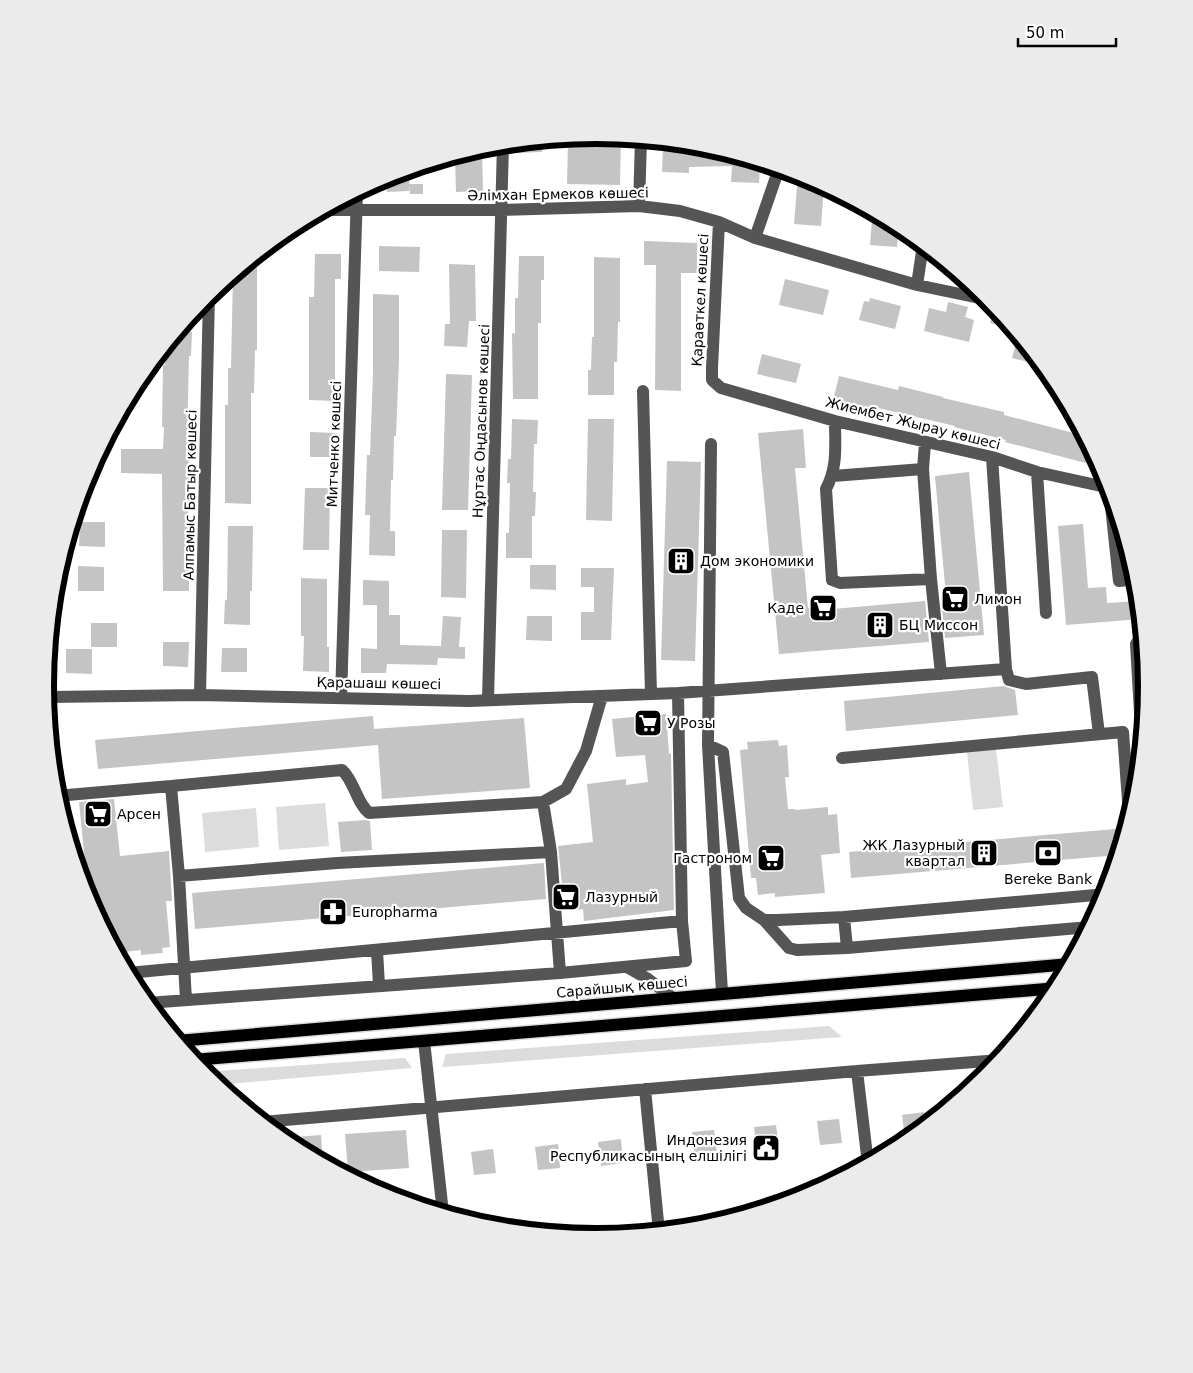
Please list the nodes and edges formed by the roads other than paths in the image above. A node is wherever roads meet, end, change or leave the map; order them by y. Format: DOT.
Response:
graph roads {
  1 [pos="641,146"];
  2 [pos="503,152"];
  3 [pos="776,175"];
  4 [pos="357,200"];
  5 [pos="639,206"];
  6 [pos="336,210"];
  7 [pos="501,210"];
  8 [pos="356,211"];
  9 [pos="719,222"];
  10 [pos="755,238"];
  11 [pos="922,252"];
  12 [pos="917,285"];
  13 [pos="973,297"];
  14 [pos="209,307"];
  15 [pos="712,380"];
  16 [pos="643,391"];
  17 [pos="836,421"];
  18 [pos="926,443"];
  19 [pos="711,444"];
  20 [pos="992,457"];
  21 [pos="923,469"];
  22 [pos="1037,472"];
  23 [pos="833,476"];
  24 [pos="1101,486"];
  25 [pos="1114,524"];
  26 [pos="931,579"];
  27 [pos="1129,580"];
  28 [pos="1046,613"];
  29 [pos="1137,642"];
  30 [pos="1006,669"];
  31 [pos="941,674"];
  32 [pos="708,690"];
  33 [pos="1139,692"];
  34 [pos="678,693"];
  35 [pos="651,694"];
  36 [pos="200,695"];
  37 [pos="602,696"];
  38 [pos="54,697"];
  39 [pos="341,697"];
  40 [pos="488,699"];
  41 [pos="1099,734"];
  42 [pos="708,745"];
  43 [pos="842,758"];
  44 [pos="171,786"];
  45 [pos="65,795"];
  46 [pos="1128,798"];
  47 [pos="543,802"];
  48 [pos="551,852"];
  49 [pos="179,876"];
  50 [pos="1098,895"];
  51 [pos="844,916"];
  52 [pos="764,920"];
  53 [pos="682,921"];
  54 [pos="1083,928"];
  55 [pos="557,932"];
  56 [pos="847,948"];
  57 [pos="376,950"];
  58 [pos="1063,965"];
  59 [pos="627,967"];
  60 [pos="185,969"];
  61 [pos="136,973"];
  62 [pos="560,973"];
  63 [pos="933,976"];
  64 [pos="379,986"];
  65 [pos="722,993"];
  66 [pos="1044,993"];
  67 [pos="673,998"];
  68 [pos="186,1000"];
  69 [pos="155,1002"];
  70 [pos="772,1011"];
  71 [pos="527,1032"];
  72 [pos="185,1040"];
  73 [pos="424,1041"];
  74 [pos="203,1059"];
  75 [pos="989,1061"];
  76 [pos="857,1071"];
  77 [pos="645,1089"];
  78 [pos="432,1107"];
  79 [pos="272,1121"];
  80 [pos="867,1157"];
  81 [pos="442,1207"];
  82 [pos="659,1226"];
  1 -- 5 [label="street"];
  2 -- 7 [label="street, Нұртас Оңдасынов көшесі"];
  3 -- 10 [label="street"];
  4 -- 8 [label="street, Митченко көшесі"];
  5 -- 7 [label="street, Әлімхан Ермеков көшесі"];
  5 -- 9 [label="street, Әлімхан Ермеков көшесі"];
  6 -- 8 [label="street, Әлімхан Ермеков көшесі"];
  7 -- 8 [label="street, Әлімхан Ермеков көшесі"];
  7 -- 40 [label="street, Нұртас Оңдасынов көшесі"];
  8 -- 39 [label="street, Митченко көшесі"];
  9 -- 10 [label="street, Әлімхан Ермеков көшесі"];
  9 -- 15 [label="street, Қараөткел көшесі"];
  10 -- 12 [label="street, Әлімхан Ермеков көшесі"];
  11 -- 12 [label="street"];
  12 -- 13 [label="street, Әлімхан Ермеков көшесі"];
  14 -- 36 [label="street, Алпамыс Батыр көшесі"];
  15 -- 17 [label="street, Жиембет Жырау көшесі"];
  16 -- 35 [label="street"];
  17 -- 18 [label="street, Жиембет Жырау көшесі"];
  17 -- 23 [label="street"];
  18 -- 20 [label="street, Жиембет Жырау көшесі"];
  18 -- 21 [label="street"];
  19 -- 32 [label="street"];
  20 -- 22 [label="street, Жиембет Жырау көшесі"];
  20 -- 30 [label="street"];
  21 -- 23 [label="street"];
  21 -- 26 [label="street"];
  22 -- 24 [label="street, Жиембет Жырау көшесі"];
  22 -- 28 [label="street"];
  23 -- 26 [label="street"];
  25 -- 27 [label="street"];
  26 -- 31 [label="street"];
  29 -- 33 [label="street"];
  30 -- 31 [label="street, Қарашаш көшесі"];
  30 -- 41 [label="street"];
  31 -- 32 [label="street, Қарашаш көшесі"];
  32 -- 34 [label="street, Қарашаш көшесі"];
  32 -- 42 [label="street"];
  34 -- 35 [label="street, Қарашаш көшесі"];
  34 -- 53 [label="street"];
  35 -- 37 [label="street, Қарашаш көшесі"];
  36 -- 38 [label="street, Қарашаш көшесі"];
  36 -- 39 [label="street, Қарашаш көшесі"];
  37 -- 40 [label="street, Қарашаш көшесі"];
  37 -- 47 [label="street"];
  39 -- 40 [label="street, Қарашаш көшесі"];
  41 -- 43 [label="street"];
  41 -- 46 [label="street"];
  42 -- 52 [label="street"];
  42 -- 65 [label="street"];
  44 -- 45 [label="street"];
  44 -- 47 [label="street"];
  44 -- 49 [label="street"];
  47 -- 48 [label="street"];
  48 -- 49 [label="street"];
  48 -- 55 [label="street"];
  49 -- 60 [label="street"];
  50 -- 51 [label="street"];
  51 -- 52 [label="street"];
  51 -- 56 [label="street"];
  52 -- 56 [label="street"];
  53 -- 55 [label="street"];
  53 -- 59 [label="street"];
  54 -- 56 [label="street"];
  55 -- 57 [label="street"];
  55 -- 62 [label="street"];
  57 -- 60 [label="street"];
  57 -- 64 [label="street"];
  58 -- 63 [label="main road, Сарайшық көшесі"];
  59 -- 62 [label="street"];
  59 -- 67 [label="street"];
  60 -- 61 [label="street"];
  60 -- 68 [label="street"];
  62 -- 64 [label="street"];
  63 -- 65 [label="main road, Сарайшық көшесі"];
  63 -- 70 [label="main road"];
  64 -- 68 [label="street"];
  65 -- 67 [label="main road, Сарайшық көшесі"];
  65 -- 71 [label="main road"];
  66 -- 70 [label="main road"];
  67 -- 72 [label="main road, Сарайшық көшесі"];
  68 -- 69 [label="street"];
  70 -- 71 [label="main road"];
  71 -- 73 [label="main road"];
  73 -- 74 [label="main road"];
  73 -- 78 [label="street"];
  75 -- 76 [label="street"];
  76 -- 77 [label="street"];
  76 -- 80 [label="street"];
  77 -- 78 [label="street"];
  77 -- 82 [label="street"];
  78 -- 79 [label="street"];
  78 -- 81 [label="street"];
}
